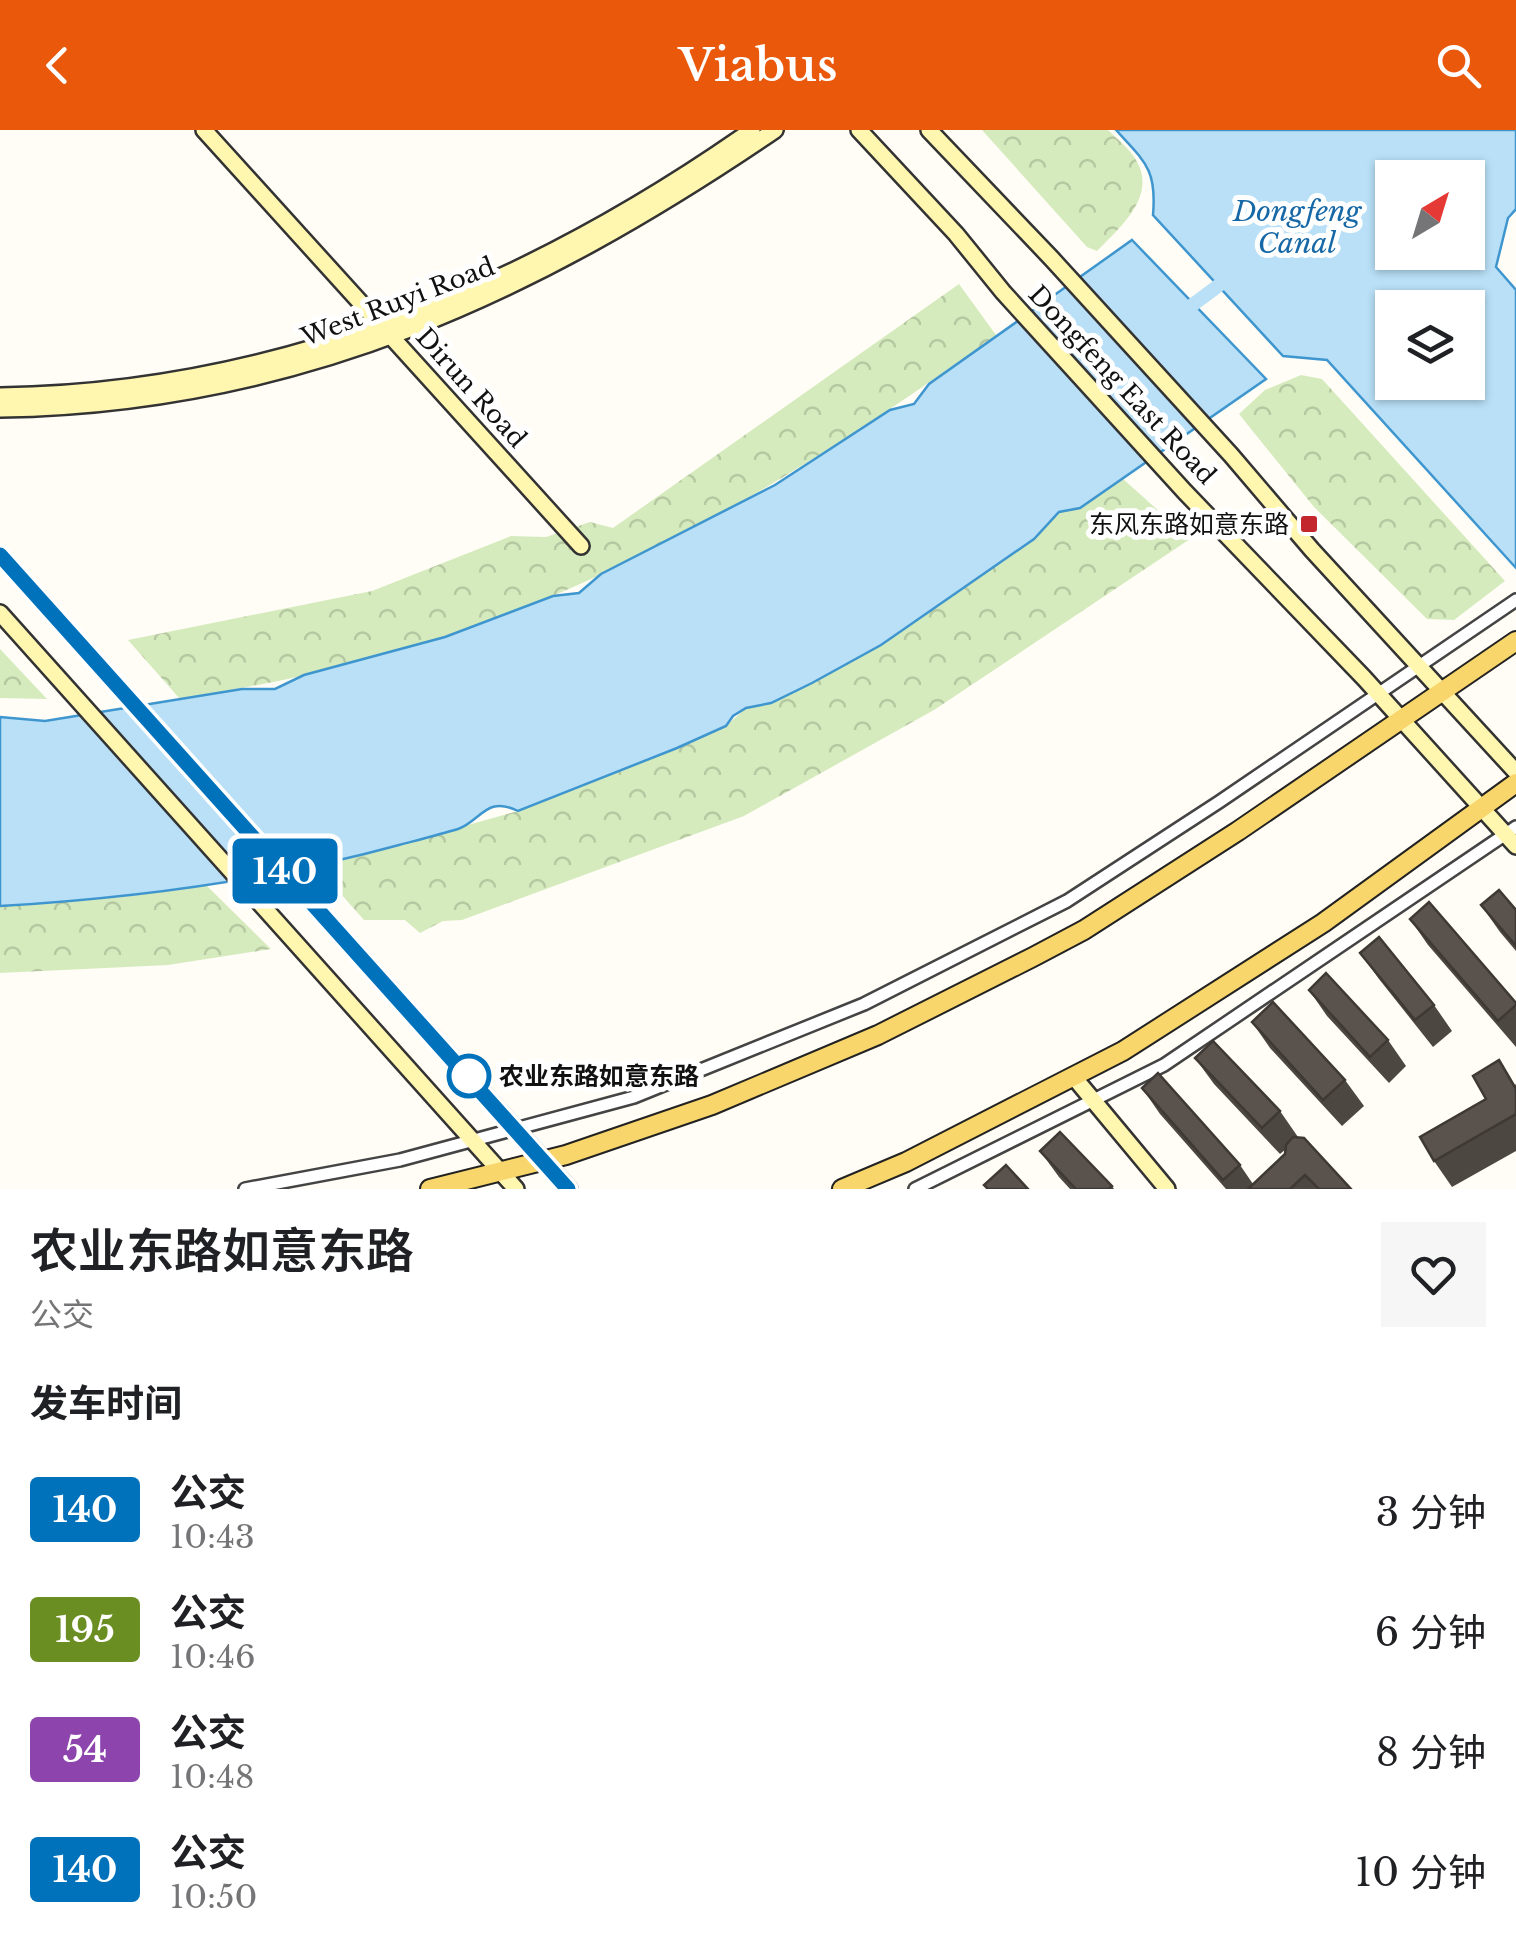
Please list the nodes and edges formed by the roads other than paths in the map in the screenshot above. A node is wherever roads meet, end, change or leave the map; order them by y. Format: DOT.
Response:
graph roads {
  1 [pos="204,130"];
  2 [pos="752,130"];
  3 [pos="775,130"];
  4 [pos="858,130"];
  5 [pos="929,130"];
  6 [pos="386,331"];
  7 [pos="0,396"];
  8 [pos="0,408"];
  9 [pos="580,546"];
  10 [pos="0,555"];
  11 [pos="1516,600"];
  12 [pos="0,613"];
  13 [pos="1516,641"];
  14 [pos="1418,666"];
  15 [pos="1442,692"];
  16 [pos="1378,693"];
  17 [pos="1402,719"];
  18 [pos="1516,772"];
  19 [pos="1516,783"];
  20 [pos="1482,808"];
  21 [pos="1513,836"];
  22 [pos="1074,1076"];
  23 [pos="1094,1102"];
  24 [pos="515,1129"];
  25 [pos="473,1140"];
  26 [pos="544,1161"];
  27 [pos="501,1172"];
  28 [pos="245,1189"];
  29 [pos="430,1189"];
  30 [pos="516,1189"];
  31 [pos="568,1189"];
  32 [pos="842,1189"];
  33 [pos="915,1189"];
  34 [pos="1167,1189"];
  1 -- 6 [label="main road, Dirun Road"];
  2 -- 6 [label="main road, West Ruyi Road"];
  3 -- 6 [label="main road, West Ruyi Road"];
  4 -- 16 [label="main road, Dongfeng East Road"];
  5 -- 14 [label="main road, Dongfeng East Road"];
  6 -- 7 [label="main road, West Ruyi Road"];
  6 -- 8 [label="main road, West Ruyi Road"];
  6 -- 9 [label="main road, Dirun Road"];
  10 -- 24 [label="main road"];
  11 -- 14 [label="street"];
  12 -- 25 [label="main road"];
  13 -- 15 [label="main road"];
  14 -- 15 [label="main road, Dongfeng East Road"];
  14 -- 16 [label="street"];
  15 -- 17 [label="main road"];
  15 -- 18 [label="main road, Dongfeng East Road"];
  16 -- 17 [label="main road, Dongfeng East Road"];
  16 -- 24 [label="street"];
  17 -- 20 [label="main road, Dongfeng East Road"];
  17 -- 26 [label="main road"];
  19 -- 20 [label="main road"];
  20 -- 21 [label="main road, Dongfeng East Road"];
  20 -- 22 [label="main road"];
  21 -- 23 [label="street"];
  22 -- 23 [label="main road"];
  22 -- 32 [label="main road"];
  23 -- 33 [label="street"];
  23 -- 34 [label="main road"];
  24 -- 25 [label="street"];
  24 -- 26 [label="main road"];
  25 -- 27 [label="main road"];
  25 -- 28 [label="street"];
  26 -- 27 [label="main road"];
  26 -- 31 [label="main road"];
  27 -- 29 [label="main road"];
  27 -- 30 [label="main road"];
}
